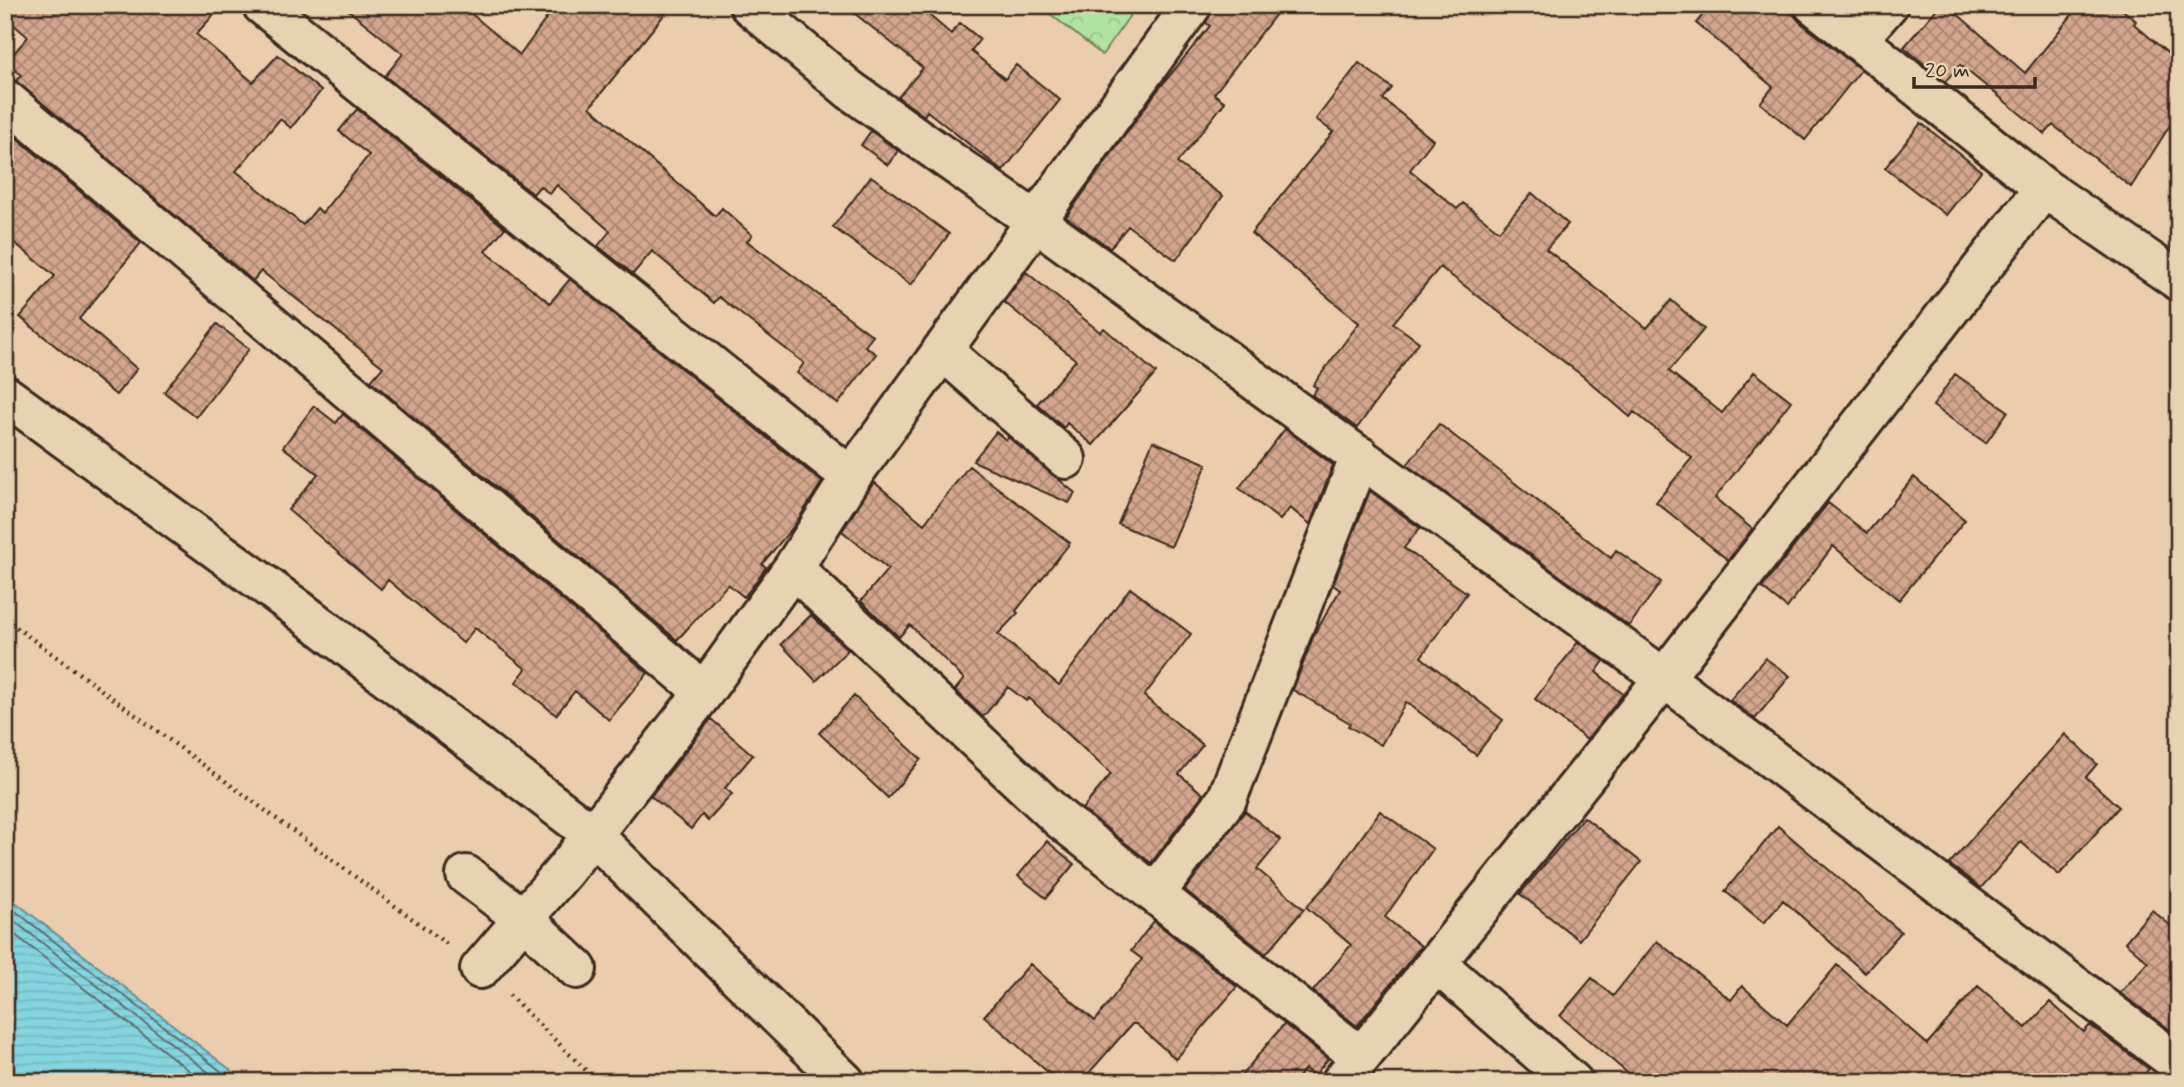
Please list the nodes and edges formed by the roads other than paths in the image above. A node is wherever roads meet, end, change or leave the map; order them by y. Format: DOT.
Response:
graph roads {
  1 [pos="262,5"];
  2 [pos="749,5"];
  3 [pos="1192,5"];
  4 [pos="1814,5"];
  5 [pos="1888,5"];
  6 [pos="1857,40"];
  7 [pos="5,99"];
  8 [pos="2044,188"];
  9 [pos="1035,221"];
  10 [pos="2179,282"];
  11 [pos="942,350"];
  12 [pos="5,395"];
  13 [pos="1360,456"];
  14 [pos="1066,459"];
  15 [pos="851,477"];
  16 [pos="793,568"];
  17 [pos="1664,678"];
  18 [pos="704,692"];
  19 [pos="592,834"];
  20 [pos="466,875"];
  21 [pos="1155,894"];
  22 [pos="524,919"];
  23 [pos="1436,963"];
  24 [pos="480,969"];
  25 [pos="577,969"];
  26 [pos="2179,1066"];
  27 [pos="1351,1069"];
  28 [pos="845,1082"];
  29 [pos="1573,1082"];
  30 [pos="2168,1082"];
  1 -- 15 [label="street"];
  2 -- 9 [label="street"];
  3 -- 9 [label="street"];
  4 -- 6 [label="street"];
  5 -- 6 [label="street"];
  6 -- 8 [label="street"];
  7 -- 18 [label="street"];
  8 -- 10 [label="street"];
  8 -- 17 [label="street"];
  9 -- 11 [label="street"];
  9 -- 13 [label="street"];
  11 -- 14 [label="street"];
  11 -- 15 [label="street"];
  12 -- 19 [label="street"];
  13 -- 17 [label="street"];
  13 -- 21 [label="street"];
  15 -- 16 [label="street"];
  16 -- 18 [label="street"];
  16 -- 21 [label="street"];
  17 -- 23 [label="street"];
  17 -- 26 [label="street"];
  18 -- 19 [label="street"];
  19 -- 22 [label="street"];
  19 -- 28 [label="street"];
  20 -- 22 [label="street"];
  21 -- 27 [label="street"];
  22 -- 24 [label="street"];
  22 -- 25 [label="street"];
  23 -- 27 [label="street"];
  23 -- 29 [label="street"];
  26 -- 30 [label="street"];
}
